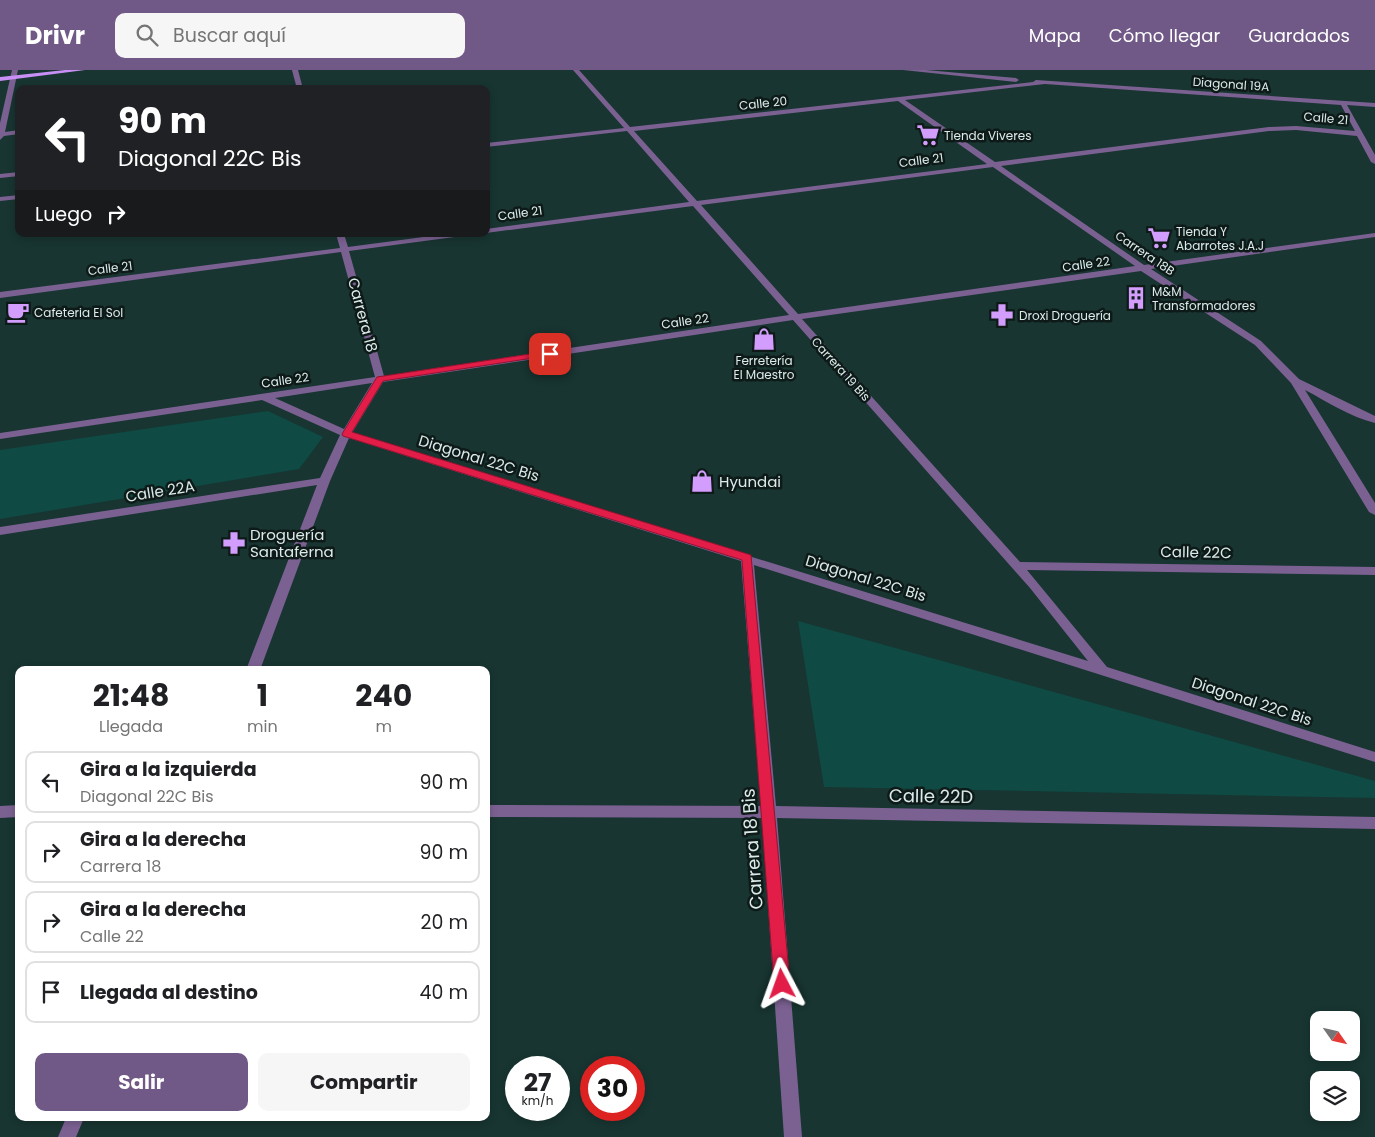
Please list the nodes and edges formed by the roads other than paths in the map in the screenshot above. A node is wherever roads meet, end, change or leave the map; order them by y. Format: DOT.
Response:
graph roads {
  1 [pos="82,70"];
  2 [pos="295,70"];
  3 [pos="576,70"];
  4 [pos="906,70"];
  5 [pos="14,74"];
  6 [pos="0,79"];
  7 [pos="1043,83"];
  8 [pos="299,85"];
  9 [pos="898,99"];
  10 [pos="1343,103"];
  11 [pos="1375,105"];
  12 [pos="628,129"];
  13 [pos="1,131"];
  14 [pos="15,132"];
  15 [pos="1360,134"];
  16 [pos="490,145"];
  17 [pos="1375,162"];
  18 [pos="994,164"];
  19 [pos="15,174"];
  20 [pos="0,176"];
  21 [pos="15,197"];
  22 [pos="0,199"];
  23 [pos="694,203"];
  24 [pos="490,229"];
  25 [pos="1375,235"];
  26 [pos="341,237"];
  27 [pos="440,237"];
  28 [pos="344,250"];
  29 [pos="1143,268"];
  30 [pos="0,295"];
  31 [pos="796,317"];
  32 [pos="380,378"];
  33 [pos="1296,381"];
  34 [pos="262,396"];
  35 [pos="1375,420"];
  36 [pos="346,434"];
  37 [pos="0,436"];
  38 [pos="324,481"];
  39 [pos="1375,512"];
  40 [pos="0,531"];
  41 [pos="747,558"];
  42 [pos="1017,566"];
  43 [pos="1375,571"];
  44 [pos="255,666"];
  45 [pos="1104,670"];
  46 [pos="1375,757"];
  47 [pos="15,811"];
  48 [pos="490,811"];
  49 [pos="0,812"];
  50 [pos="769,812"];
  51 [pos="1375,823"];
  52 [pos="74,1121"];
  53 [pos="67,1137"];
  54 [pos="793,1137"];
  1 -- 5 [label="main road"];
  2 -- 8 [label="street"];
  3 -- 12 [label="street, Carrera 19 Bis"];
  4 -- 7 [label="street, Diagonal 19A"];
  5 -- 6 [label="main road"];
  5 -- 13 [label="street"];
  7 -- 9 [label="street, Calle 20"];
  7 -- 10 [label="street, Diagonal 19A"];
  9 -- 12 [label="street, Calle 20"];
  9 -- 18 [label="street, Carrera 18B"];
  10 -- 11 [label="street, Diagonal 19A"];
  10 -- 15 [label="street"];
  12 -- 16 [label="street, Calle 20"];
  12 -- 23 [label="street, Carrera 19 Bis"];
  13 -- 14 [label="street"];
  15 -- 17 [label="street"];
  15 -- 18 [label="street, Calle 21"];
  18 -- 23 [label="street, Calle 21"];
  18 -- 29 [label="street, Carrera 18B"];
  19 -- 20 [label="street"];
  21 -- 22 [label="street"];
  23 -- 24 [label="street, Calle 21"];
  23 -- 31 [label="street, Carrera 19 Bis"];
  25 -- 29 [label="street, Calle 22"];
  26 -- 28 [label="street, Carrera 18"];
  27 -- 28 [label="street, Calle 21"];
  28 -- 30 [label="street, Calle 21"];
  28 -- 32 [label="street, Carrera 18"];
  29 -- 31 [label="street, Calle 22"];
  29 -- 33 [label="street, Carrera 18B"];
  31 -- 32 [label="street, Calle 22"];
  31 -- 42 [label="street, Carrera 19 Bis"];
  32 -- 34 [label="street, Calle 22"];
  32 -- 36 [label="street"];
  33 -- 35 [label="street"];
  33 -- 39 [label="street, Carrera 18B"];
  34 -- 36 [label="street, Diagonal 22C Bis"];
  34 -- 37 [label="street, Calle 22"];
  36 -- 38 [label="street"];
  36 -- 41 [label="street, Diagonal 22C Bis"];
  38 -- 40 [label="street, Calle 22A"];
  38 -- 44 [label="street"];
  41 -- 45 [label="street, Diagonal 22C Bis"];
  41 -- 50 [label="street, Carrera 18 Bis"];
  42 -- 43 [label="street, Calle 22C"];
  42 -- 45 [label="street, Carrera 19 Bis"];
  45 -- 46 [label="street, Diagonal 22C Bis"];
  47 -- 49 [label="street"];
  48 -- 50 [label="street, Calle 22D"];
  50 -- 51 [label="street, Calle 22D"];
  50 -- 54 [label="street, Carrera 18 Bis"];
  52 -- 53 [label="street"];
}
